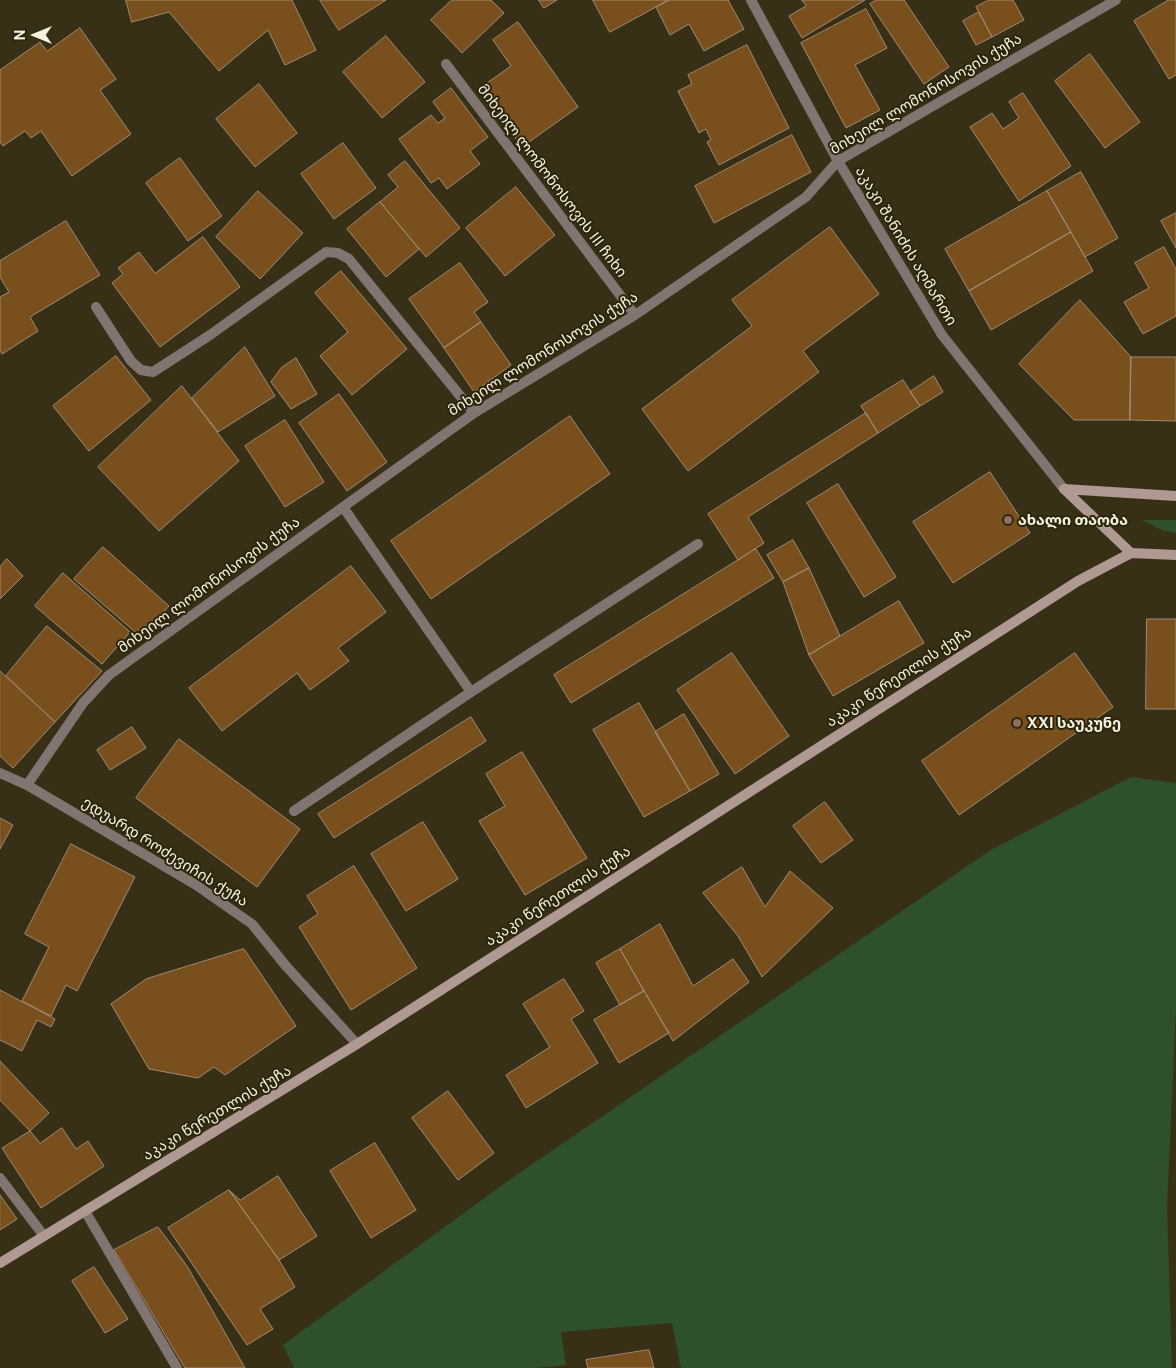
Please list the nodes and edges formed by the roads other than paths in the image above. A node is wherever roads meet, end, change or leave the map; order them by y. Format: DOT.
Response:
graph roads {
  1 [pos="751,0"];
  2 [pos="1116,0"];
  3 [pos="446,64"];
  4 [pos="838,162"];
  5 [pos="96,307"];
  6 [pos="635,315"];
  7 [pos="474,413"];
  8 [pos="1064,489"];
  9 [pos="1176,496"];
  10 [pos="343,507"];
  11 [pos="698,544"];
  12 [pos="1131,553"];
  13 [pos="1176,555"];
  14 [pos="471,692"];
  15 [pos="0,773"];
  16 [pos="27,785"];
  17 [pos="294,811"];
  18 [pos="357,1044"];
  19 [pos="0,1178"];
  20 [pos="85,1211"];
  21 [pos="44,1236"];
  22 [pos="0,1263"];
  23 [pos="177,1368"];
  1 -- 4 [label="street, აკაკი შანიძის აღმართი"];
  2 -- 4 [label="street, მიხეილ ლომონოსოვის ქუჩა"];
  3 -- 6 [label="street, მიხეილ ლომონოსოვის III ჩიხი"];
  4 -- 6 [label="street, მიხეილ ლომონოსოვის ქუჩა"];
  4 -- 8 [label="street, აკაკი შანიძის აღმართი"];
  5 -- 7 [label="street"];
  6 -- 7 [label="street, მიხეილ ლომონოსოვის ქუჩა"];
  7 -- 10 [label="street, მიხეილ ლომონოსოვის ქუჩა"];
  8 -- 9 [label="main road"];
  8 -- 12 [label="main road"];
  10 -- 14 [label="street"];
  10 -- 16 [label="street, მიხეილ ლომონოსოვის ქუჩა"];
  11 -- 14 [label="street"];
  12 -- 13 [label="main road"];
  12 -- 18 [label="main road, აკაკი წერეთლის ქუჩა"];
  14 -- 17 [label="street"];
  15 -- 16 [label="street, ედუარდ როძევიჩის ქუჩა"];
  16 -- 18 [label="street, ედუარდ როძევიჩის ქუჩა"];
  18 -- 20 [label="main road, აკაკი წერეთლის ქუჩა"];
  19 -- 21 [label="street"];
  20 -- 21 [label="main road, აკაკი წერეთლის ქუჩა"];
  20 -- 23 [label="street"];
  21 -- 22 [label="main road, აკაკი წერეთლის ქუჩა"];
}
